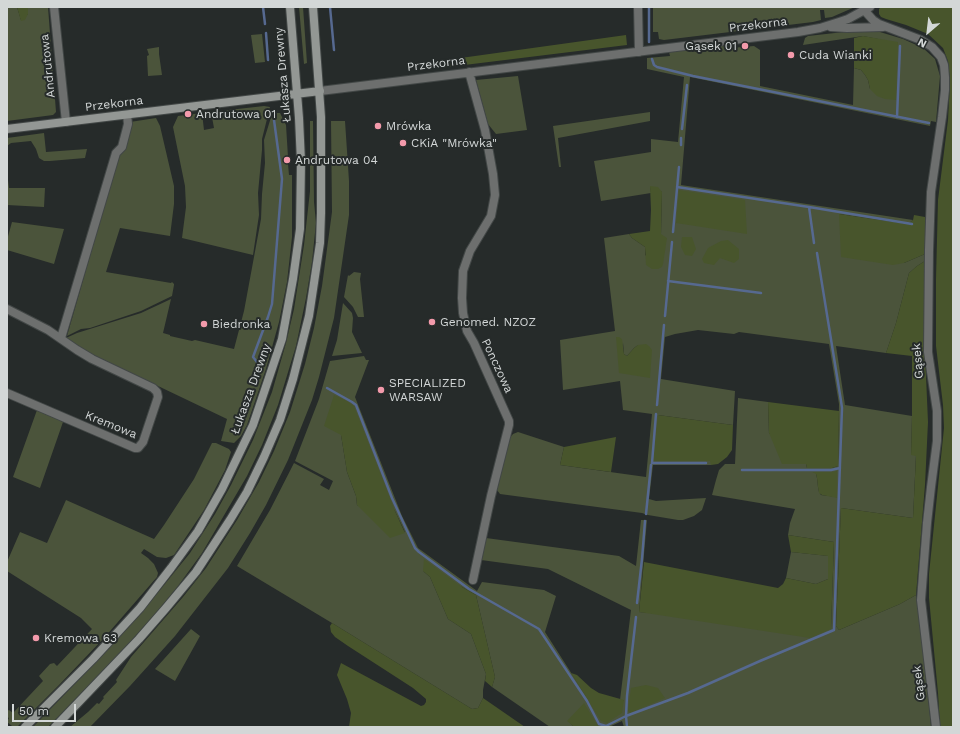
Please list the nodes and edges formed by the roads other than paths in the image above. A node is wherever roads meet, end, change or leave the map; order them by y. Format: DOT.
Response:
graph roads {
  1 [pos="54,7"];
  2 [pos="290,7"];
  3 [pos="313,7"];
  4 [pos="638,7"];
  5 [pos="867,9"];
  6 [pos="824,27"];
  7 [pos="885,27"];
  8 [pos="639,52"];
  9 [pos="469,72"];
  10 [pos="320,91"];
  11 [pos="298,94"];
  12 [pos="127,115"];
  13 [pos="66,122"];
  14 [pos="7,129"];
  15 [pos="7,309"];
  16 [pos="61,338"];
  17 [pos="7,394"];
  18 [pos="473,580"];
  19 [pos="25,727"];
  20 [pos="55,727"];
  21 [pos="936,727"];
  1 -- 13 [label="street, Andrutowa"];
  2 -- 11 [label="main road, Łukasza Drewny"];
  3 -- 10 [label="main road"];
  4 -- 8 [label="street"];
  5 -- 6 [label="street, Przekorna"];
  5 -- 7 [label="street, Gąsek"];
  6 -- 7 [label="street, Gąsek"];
  6 -- 8 [label="street, Przekorna"];
  7 -- 21 [label="street, Gąsek"];
  8 -- 9 [label="street, Przekorna"];
  9 -- 10 [label="street, Przekorna"];
  9 -- 18 [label="street, Ponczowa"];
  10 -- 11 [label="main road, Przekorna"];
  10 -- 20 [label="main road"];
  11 -- 12 [label="main road, Przekorna"];
  11 -- 19 [label="main road, Łukasza Drewny"];
  12 -- 13 [label="main road, Przekorna"];
  12 -- 16 [label="street"];
  13 -- 14 [label="main road, Przekorna"];
  15 -- 16 [label="street, Kremowa"];
  16 -- 17 [label="street, Kremowa"];
}
